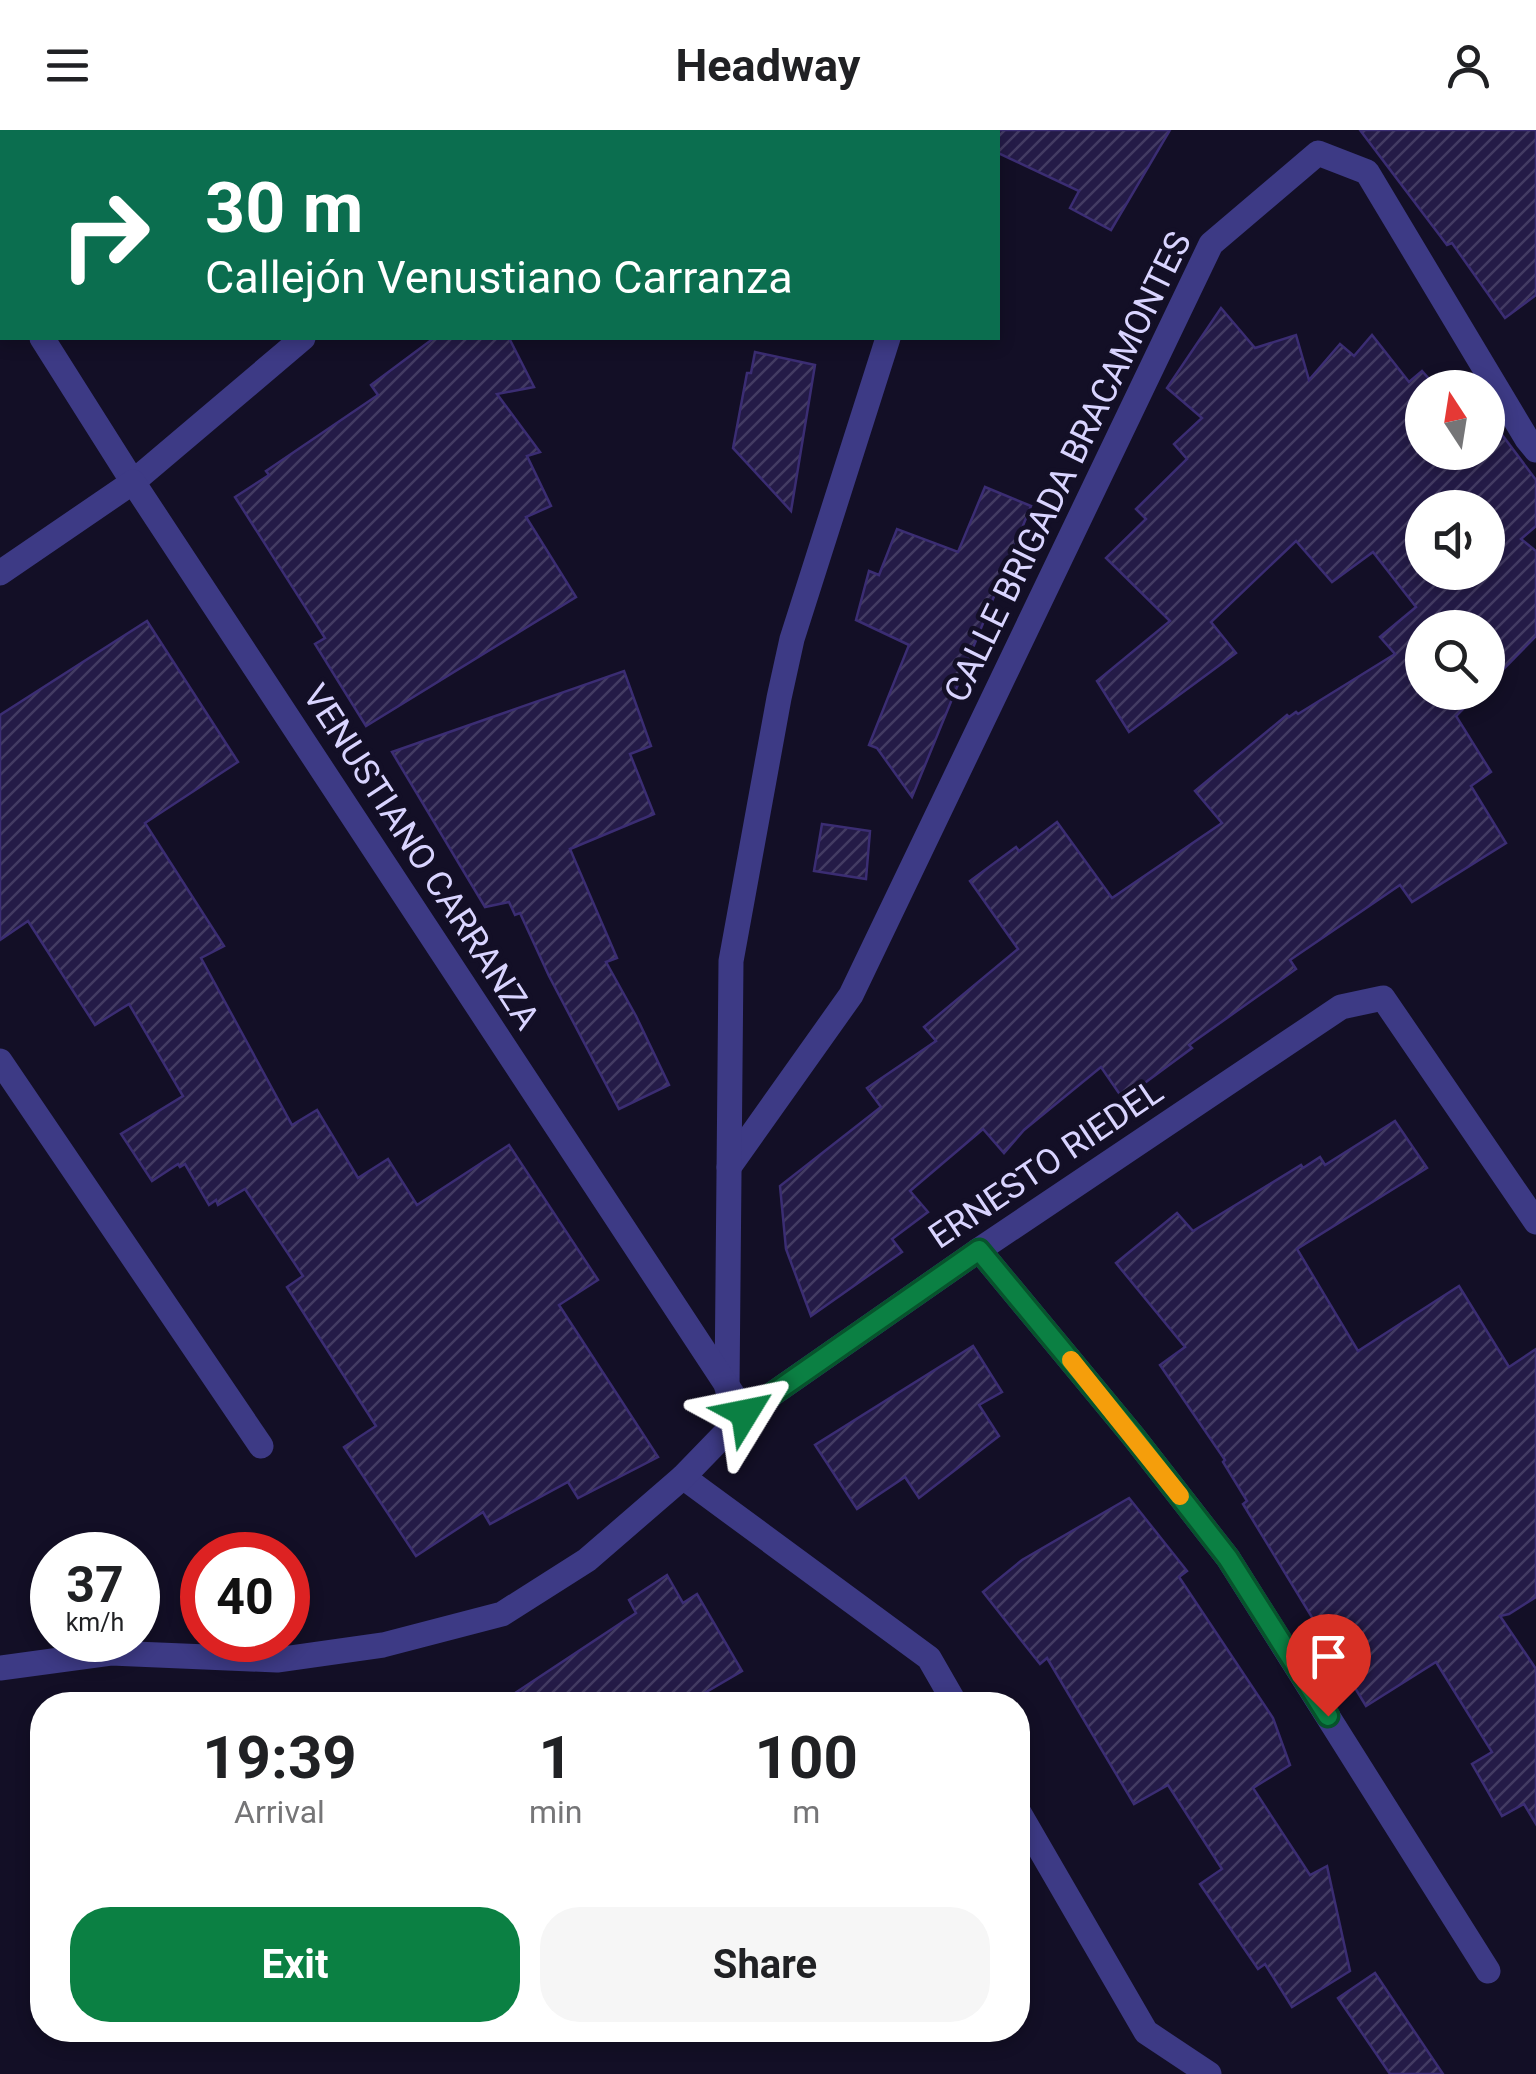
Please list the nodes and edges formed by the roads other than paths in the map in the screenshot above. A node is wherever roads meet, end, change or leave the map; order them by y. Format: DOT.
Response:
graph roads {
  1 [pos="43,340"];
  2 [pos="301,340"];
  3 [pos="886,340"];
  4 [pos="1536,450"];
  5 [pos="132,482"];
  6 [pos="0,573"];
  7 [pos="0,1061"];
  8 [pos="728,1168"];
  9 [pos="1536,1222"];
  10 [pos="979,1250"];
  11 [pos="727,1388"];
  12 [pos="745,1413"];
  13 [pos="261,1446"];
  14 [pos="682,1477"];
  15 [pos="0,1668"];
  16 [pos="949,1692"];
  17 [pos="1030,1832"];
  18 [pos="1488,1970"];
  19 [pos="1209,2074"];
  1 -- 5 [label="street, VENUSTIANO CARRANZA"];
  2 -- 5 [label="street"];
  3 -- 8 [label="street"];
  4 -- 8 [label="street, CALLE BRIGADA BRACAMONTES"];
  5 -- 6 [label="street"];
  5 -- 11 [label="street, VENUSTIANO CARRANZA"];
  7 -- 13 [label="street"];
  8 -- 11 [label="street"];
  9 -- 10 [label="street, ERNESTO RIEDEL"];
  10 -- 12 [label="street, ERNESTO RIEDEL"];
  10 -- 18 [label="street"];
  11 -- 12 [label="street, VENUSTIANO CARRANZA"];
  12 -- 14 [label="street, ERNESTO RIEDEL"];
  14 -- 15 [label="street, ERNESTO RIEDEL"];
  14 -- 16 [label="street"];
  17 -- 19 [label="street"];
}
